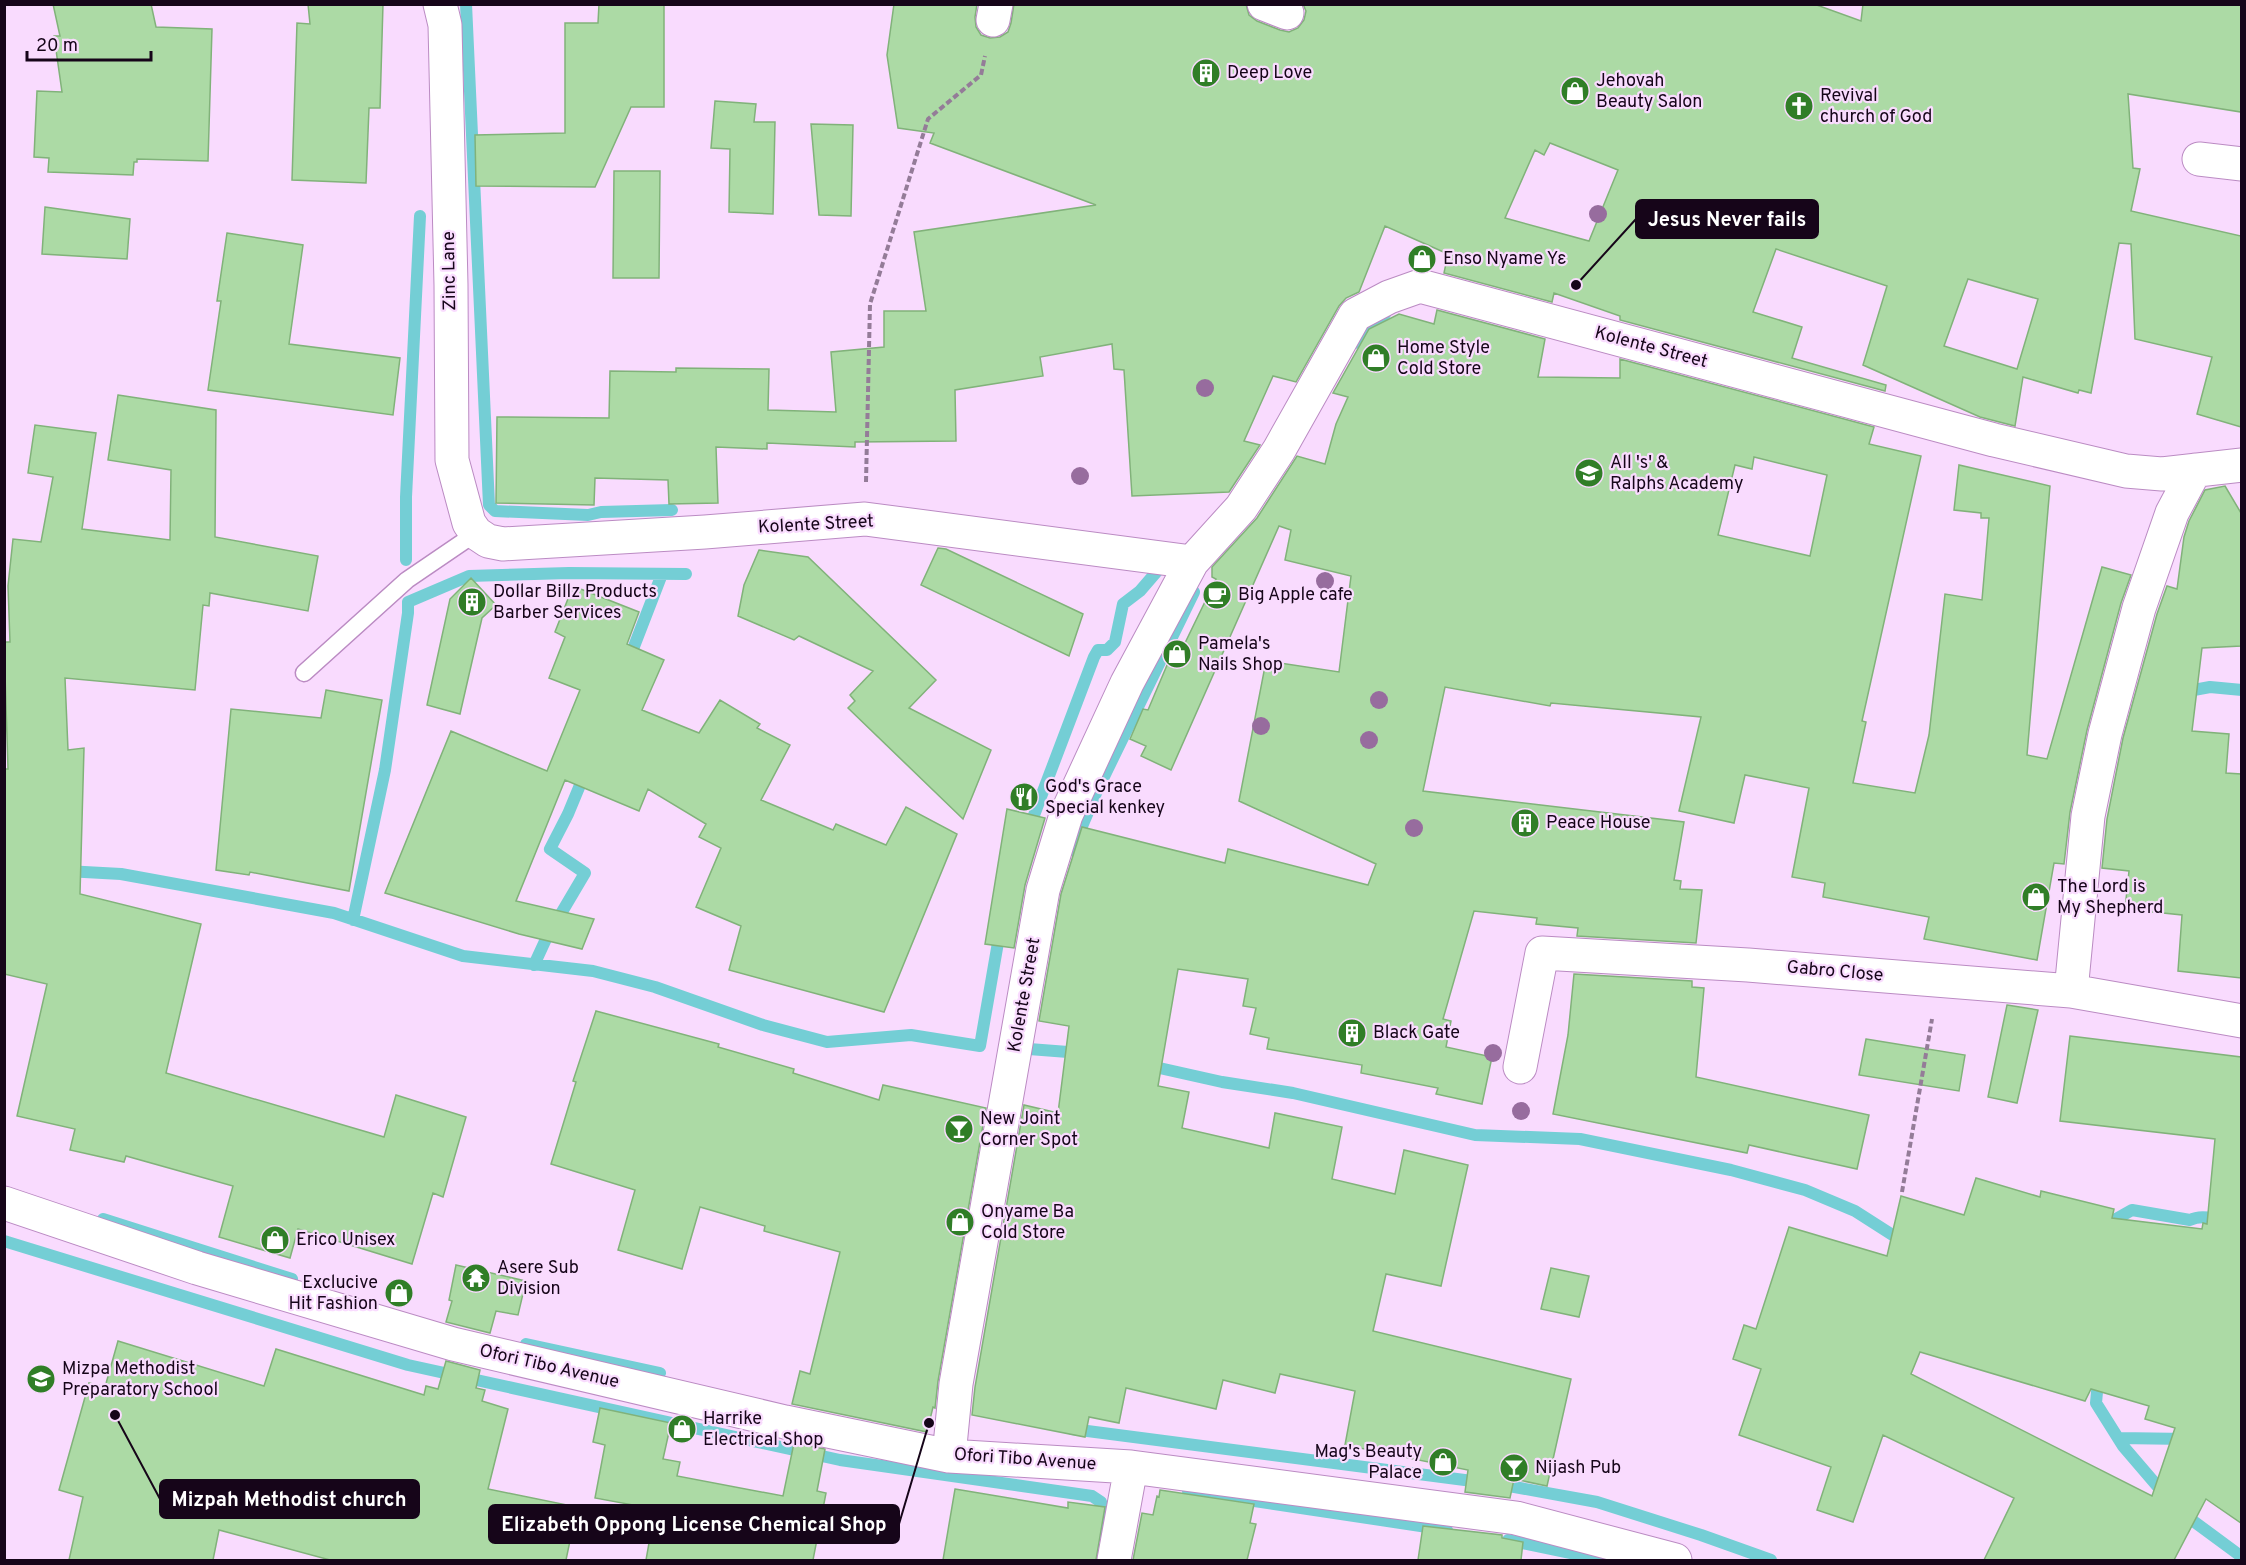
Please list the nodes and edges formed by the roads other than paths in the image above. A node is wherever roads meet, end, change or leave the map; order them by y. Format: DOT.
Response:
graph roads {
  1 [pos="440,4"];
  2 [pos="2199,159"];
  3 [pos="2241,164"];
  4 [pos="2241,465"];
  5 [pos="2195,470"];
  6 [pos="476,533"];
  7 [pos="1192,562"];
  8 [pos="304,673"];
  9 [pos="2071,991"];
  10 [pos="2241,1021"];
  11 [pos="1520,1066"];
  12 [pos="4,1203"];
  13 [pos="949,1456"];
  14 [pos="1131,1467"];
  15 [pos="1591,1549"];
  16 [pos="1114,1560"];
  17 [pos="1675,1560"];
  1 -- 6 [label="street, Zinc Lane"];
  2 -- 3 [label="street"];
  4 -- 5 [label="street, Kolente Street"];
  5 -- 7 [label="street, Kolente Street"];
  5 -- 9 [label="street"];
  6 -- 7 [label="street, Kolente Street"];
  6 -- 8 [label="lane"];
  7 -- 13 [label="street, Kolente Street"];
  9 -- 10 [label="street, Gabro Close"];
  9 -- 11 [label="street, Gabro Close"];
  12 -- 13 [label="street, Ofori Tibo Avenue"];
  13 -- 14 [label="street, Ofori Tibo Avenue"];
  14 -- 15 [label="street, Ofori Tibo Avenue"];
  14 -- 16 [label="street"];
  15 -- 17 [label="street, Ofori Tibo Avenue"];
}
